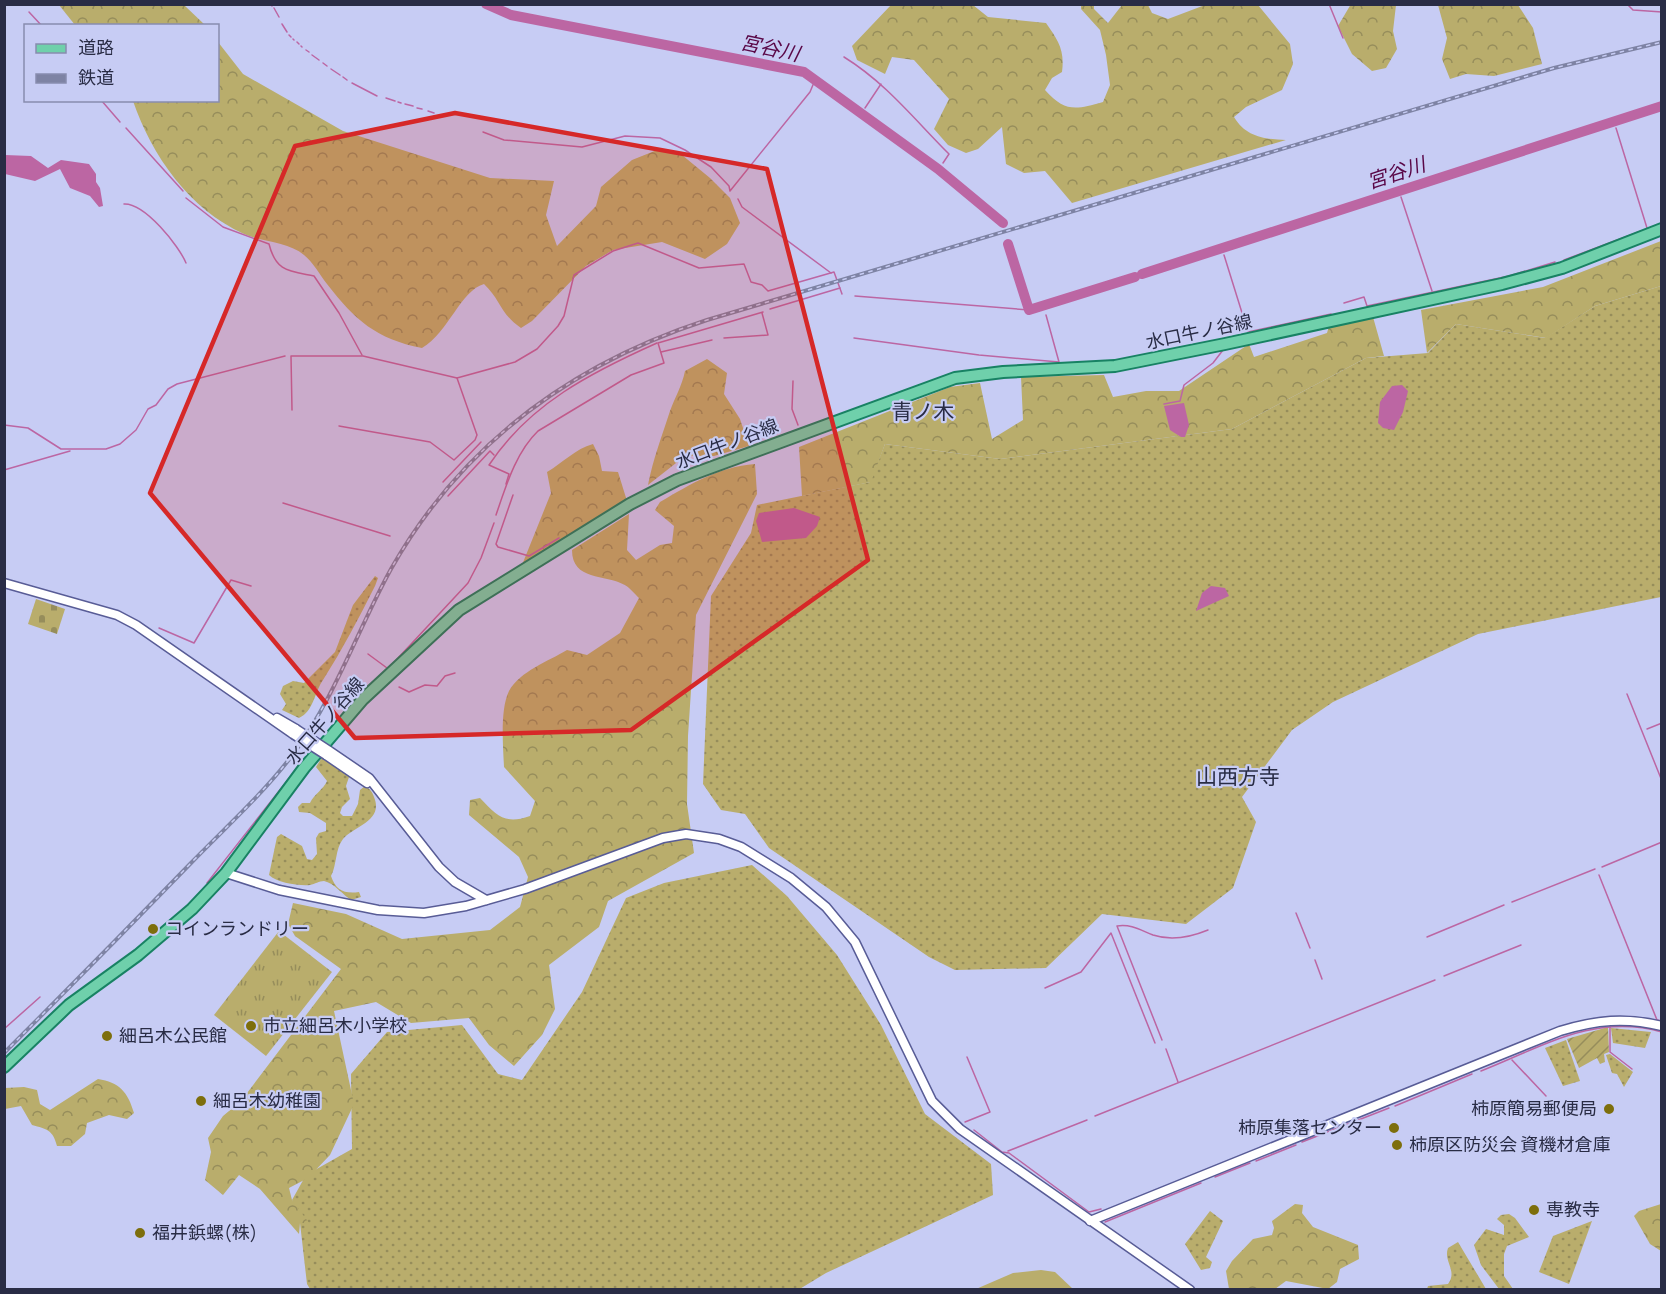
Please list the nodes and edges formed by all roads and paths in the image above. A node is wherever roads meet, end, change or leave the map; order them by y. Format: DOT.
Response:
graph roads {
  1 [pos="1662,229"];
  2 [pos="4,583"];
  3 [pos="226,873"];
  4 [pos="486,900"];
  5 [pos="1662,1026"];
  6 [pos="4,1067"];
  7 [pos="1090,1221"];
  8 [pos="1190,1290"];
  1 -- 3 [label="main road, 水口牛ノ谷線"];
  2 -- 4 [label="street, bridge"];
  3 -- 4 [label="street"];
  3 -- 6 [label="main road, 水口牛ノ谷線"];
  4 -- 7 [label="street"];
  5 -- 7 [label="street"];
  7 -- 8 [label="street"];
}
